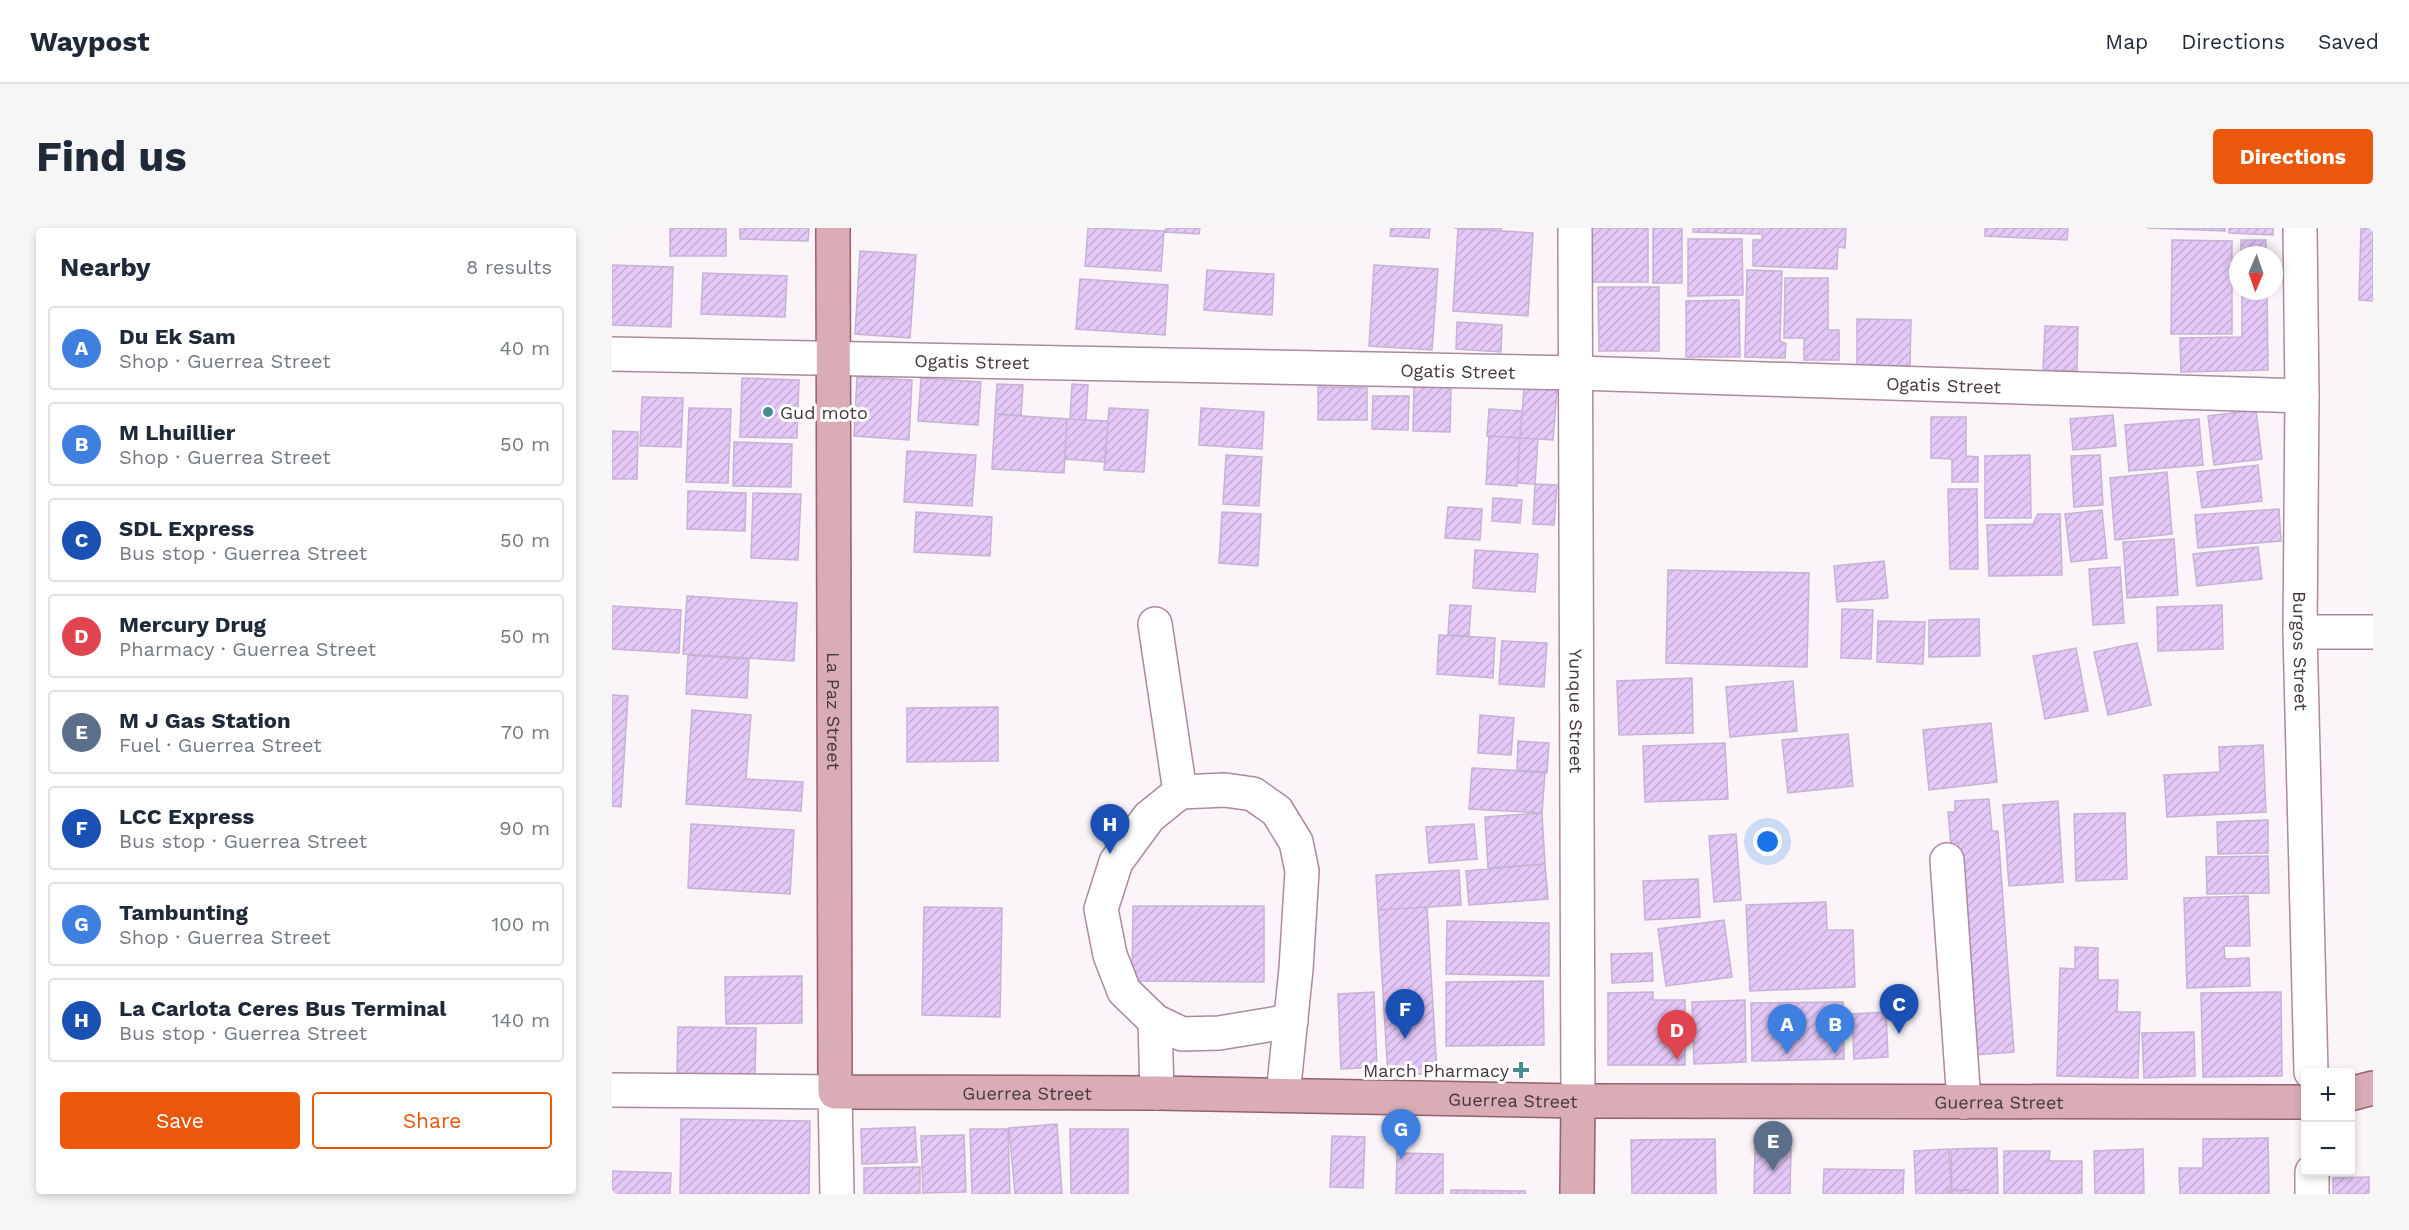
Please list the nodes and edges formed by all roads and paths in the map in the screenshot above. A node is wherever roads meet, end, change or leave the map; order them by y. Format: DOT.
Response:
graph roads {
  1 [pos="833,228"];
  2 [pos="1575,228"];
  3 [pos="2300,228"];
  4 [pos="612,354"];
  5 [pos="833,358"];
  6 [pos="1576,373"];
  7 [pos="2302,396"];
  8 [pos="1155,624"];
  9 [pos="2301,632"];
  10 [pos="2373,632"];
  11 [pos="1180,792"];
  12 [pos="1947,860"];
  13 [pos="1155,1022"];
  14 [pos="1291,1022"];
  15 [pos="2312,1068"];
  16 [pos="2373,1088"];
  17 [pos="612,1090"];
  18 [pos="835,1092"];
  19 [pos="1157,1093"];
  20 [pos="2355,1093"];
  21 [pos="1283,1095"];
  22 [pos="1578,1101"];
  23 [pos="1964,1102"];
  24 [pos="2301,1102"];
  25 [pos="2312,1176"];
  26 [pos="837,1194"];
  27 [pos="1577,1194"];
  28 [pos="2312,1194"];
  1 -- 5 [label="main road, La Paz Street"];
  2 -- 6 [label="street, Yunque Street"];
  3 -- 7 [label="street, Burgos Street"];
  4 -- 5 [label="street, Ogatis Street"];
  5 -- 6 [label="street, Ogatis Street"];
  5 -- 18 [label="main road, La Paz Street"];
  6 -- 7 [label="street, Ogatis Street"];
  6 -- 22 [label="street, Yunque Street"];
  7 -- 9 [label="street, Burgos Street"];
  8 -- 11 [label="street"];
  9 -- 10 [label="street"];
  9 -- 15 [label="street, Burgos Street"];
  11 -- 13 [label="street"];
  11 -- 14 [label="street"];
  12 -- 23 [label="street"];
  13 -- 14 [label="street"];
  13 -- 19 [label="street"];
  14 -- 21 [label="street"];
  16 -- 20 [label="main road"];
  17 -- 18 [label="street, Guerrea Street"];
  18 -- 19 [label="main road, Guerrea Street"];
  18 -- 26 [label="street, La Paz Street"];
  19 -- 21 [label="main road, Guerrea Street"];
  21 -- 22 [label="main road, Guerrea Street"];
  22 -- 23 [label="main road, Guerrea Street"];
  22 -- 27 [label="main road, Yunque Street"];
  23 -- 24 [label="main road, Guerrea Street"];
  25 -- 28 [label="street"];
}
